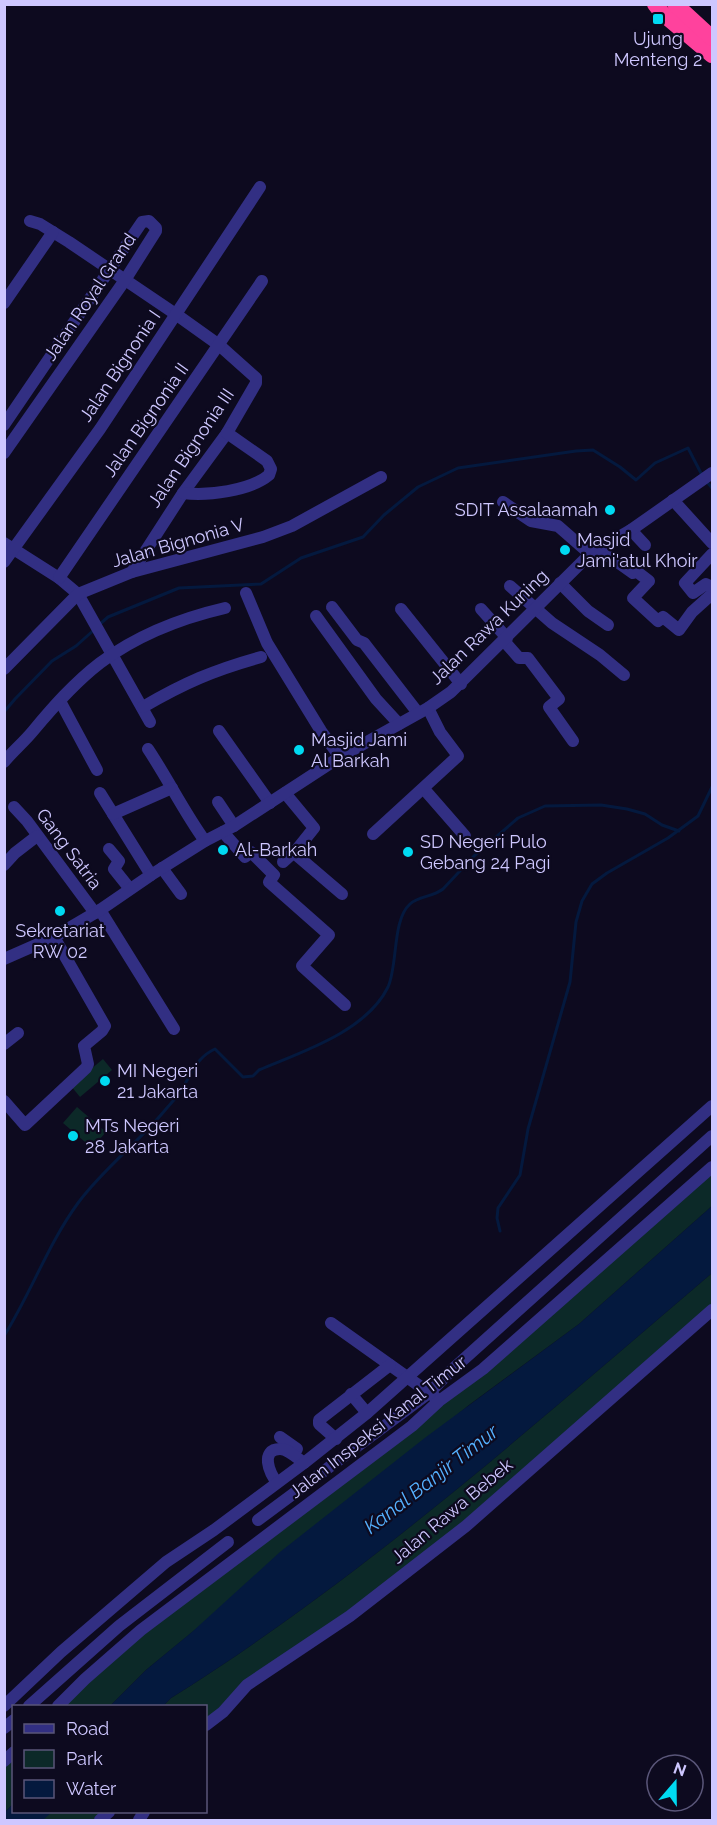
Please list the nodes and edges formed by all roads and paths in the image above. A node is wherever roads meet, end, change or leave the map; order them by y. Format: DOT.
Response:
graph roads {
  1 [pos="655,4"];
  2 [pos="675,4"];
  3 [pos="712,38"];
  4 [pos="712,55"];
  5 [pos="260,187"];
  6 [pos="30,221"];
  7 [pos="52,232"];
  8 [pos="109,268"];
  9 [pos="125,280"];
  10 [pos="262,281"];
  11 [pos="4,303"];
  12 [pos="177,315"];
  13 [pos="219,345"];
  14 [pos="4,425"];
  15 [pos="227,433"];
  16 [pos="4,453"];
  17 [pos="712,473"];
  18 [pos="381,477"];
  19 [pos="183,493"];
  20 [pos="673,500"];
  21 [pos="503,502"];
  22 [pos="632,530"];
  23 [pos="712,543"];
  24 [pos="645,545"];
  25 [pos="9,546"];
  26 [pos="594,551"];
  27 [pos="712,554"];
  28 [pos="4,562"];
  29 [pos="132,572"];
  30 [pos="59,578"];
  31 [pos="560,583"];
  32 [pos="510,586"];
  33 [pos="712,587"];
  34 [pos="246,593"];
  35 [pos="78,594"];
  36 [pos="712,594"];
  37 [pos="333,607"];
  38 [pos="225,608"];
  39 [pos="401,609"];
  40 [pos="481,609"];
  41 [pos="534,609"];
  42 [pos="316,616"];
  43 [pos="608,625"];
  44 [pos="506,639"];
  45 [pos="113,655"];
  46 [pos="261,657"];
  47 [pos="4,669"];
  48 [pos="624,675"];
  49 [pos="461,684"];
  50 [pos="60,700"];
  51 [pos="143,707"];
  52 [pos="423,711"];
  53 [pos="150,722"];
  54 [pos="399,724"];
  55 [pos="219,731"];
  56 [pos="573,741"];
  57 [pos="148,749"];
  58 [pos="340,757"];
  59 [pos="4,762"];
  60 [pos="97,770"];
  61 [pos="172,788"];
  62 [pos="424,789"];
  63 [pos="100,792"];
  64 [pos="285,793"];
  65 [pos="218,801"];
  66 [pos="270,803"];
  67 [pos="14,807"];
  68 [pos="113,814"];
  69 [pos="228,829"];
  70 [pos="373,834"];
  71 [pos="37,836"];
  72 [pos="465,836"];
  73 [pos="205,841"];
  74 [pos="109,849"];
  75 [pos="294,852"];
  76 [pos="283,862"];
  77 [pos="4,865"];
  78 [pos="156,872"];
  79 [pos="130,889"];
  80 [pos="181,894"];
  81 [pos="342,894"];
  82 [pos="97,912"];
  83 [pos="54,937"];
  84 [pos="4,959"];
  85 [pos="345,1005"];
  86 [pos="174,1029"];
  87 [pos="18,1033"];
  88 [pos="4,1044"];
  89 [pos="4,1101"];
  90 [pos="712,1106"];
  91 [pos="712,1136"];
  92 [pos="712,1167"];
  93 [pos="712,1310"];
  94 [pos="331,1323"];
  95 [pos="390,1365"];
  96 [pos="407,1377"];
  97 [pos="351,1394"];
  98 [pos="434,1397"];
  99 [pos="367,1413"];
  100 [pos="279,1437"];
  101 [pos="336,1439"];
  102 [pos="307,1461"];
  103 [pos="277,1482"];
  104 [pos="258,1520"];
  105 [pos="228,1542"];
  106 [pos="156,1570"];
  107 [pos="169,1586"];
  108 [pos="31,1705"];
  109 [pos="60,1705"];
  110 [pos="4,1706"];
  111 [pos="207,1724"];
  1 -- 4 [label="highway"];
  2 -- 3 [label="highway"];
  5 -- 12 [label="street, Jalan Bignonia I"];
  6 -- 7 [label="street, Jalan Bignonia III"];
  7 -- 8 [label="street, Jalan Bignonia III"];
  7 -- 11 [label="street"];
  8 -- 9 [label="street, Jalan Bignonia III"];
  8 -- 9 [label="street, Jalan Royal Grand"];
  8 -- 14 [label="street, Jalan Royal Grand"];
  9 -- 12 [label="street, Jalan Bignonia III"];
  9 -- 16 [label="street, Jalan Royal Grand"];
  10 -- 13 [label="street, Jalan Bignonia II"];
  12 -- 13 [label="street, Jalan Bignonia III"];
  12 -- 25 [label="street, Jalan Bignonia I"];
  13 -- 15 [label="street, Jalan Bignonia III"];
  13 -- 30 [label="street, Jalan Bignonia II"];
  15 -- 19 [label="street, Jalan Bignonia III"];
  15 -- 19 [label="street"];
  17 -- 20 [label="street, Jalan Rawa Kuning"];
  18 -- 29 [label="street, Jalan Bignonia V"];
  19 -- 29 [label="street, Jalan Bignonia III"];
  20 -- 22 [label="street, Jalan Rawa Kuning"];
  20 -- 23 [label="street"];
  21 -- 26 [label="street"];
  22 -- 24 [label="street"];
  22 -- 26 [label="street, Jalan Rawa Kuning"];
  25 -- 28 [label="street, Jalan Bignonia I"];
  25 -- 30 [label="street"];
  26 -- 31 [label="street, Jalan Rawa Kuning"];
  26 -- 36 [label="street"];
  27 -- 33 [label="street"];
  29 -- 35 [label="street, Jalan Bignonia V"];
  30 -- 35 [label="street"];
  31 -- 41 [label="street, Jalan Rawa Kuning"];
  31 -- 43 [label="street"];
  32 -- 41 [label="street"];
  34 -- 58 [label="street"];
  35 -- 45 [label="street"];
  35 -- 47 [label="street, Jalan Bignonia V"];
  37 -- 52 [label="street"];
  38 -- 45 [label="street"];
  39 -- 49 [label="street"];
  40 -- 44 [label="street"];
  41 -- 44 [label="street, Jalan Rawa Kuning"];
  41 -- 48 [label="street"];
  42 -- 54 [label="street"];
  44 -- 49 [label="street, Jalan Rawa Kuning"];
  44 -- 56 [label="street"];
  45 -- 50 [label="street"];
  45 -- 51 [label="street"];
  46 -- 51 [label="street"];
  49 -- 52 [label="street, Jalan Rawa Kuning"];
  50 -- 59 [label="street"];
  50 -- 60 [label="street"];
  51 -- 53 [label="street"];
  52 -- 54 [label="street, Jalan Rawa Kuning"];
  52 -- 62 [label="street"];
  54 -- 58 [label="street, Jalan Rawa Kuning"];
  55 -- 66 [label="street"];
  57 -- 61 [label="street"];
  58 -- 64 [label="street, Jalan Rawa Kuning"];
  61 -- 68 [label="street"];
  61 -- 73 [label="street"];
  62 -- 70 [label="street"];
  62 -- 72 [label="street"];
  63 -- 68 [label="street"];
  64 -- 66 [label="street, Jalan Rawa Kuning"];
  64 -- 75 [label="street"];
  65 -- 69 [label="street"];
  66 -- 69 [label="street, Jalan Rawa Kuning"];
  67 -- 71 [label="street, Gang Satria"];
  68 -- 78 [label="street"];
  69 -- 73 [label="street, Jalan Rawa Kuning"];
  69 -- 85 [label="street"];
  71 -- 77 [label="street"];
  71 -- 82 [label="street, Gang Satria"];
  73 -- 78 [label="street, Jalan Rawa Kuning"];
  74 -- 79 [label="street"];
  75 -- 76 [label="street"];
  75 -- 81 [label="street"];
  78 -- 79 [label="street, Jalan Rawa Kuning"];
  78 -- 80 [label="street"];
  79 -- 82 [label="street, Jalan Rawa Kuning"];
  82 -- 83 [label="street, Jalan Rawa Kuning"];
  82 -- 86 [label="street, Gang Satria"];
  83 -- 84 [label="street, Jalan Rawa Kuning"];
  83 -- 89 [label="street"];
  87 -- 88 [label="street"];
  90 -- 96 [label="street"];
  91 -- 98 [label="street"];
  92 -- 98 [label="street, Jalan Inspeksi Kanal Timur"];
  93 -- 111 [label="street, Jalan Rawa Bebek"];
  94 -- 95 [label="street"];
  95 -- 96 [label="street"];
  95 -- 97 [label="street"];
  96 -- 98 [label="street"];
  96 -- 99 [label="street"];
  97 -- 99 [label="street"];
  97 -- 101 [label="street"];
  98 -- 104 [label="street"];
  98 -- 109 [label="street, Jalan Inspeksi Kanal Timur"];
  99 -- 101 [label="street"];
  100 -- 102 [label="street"];
  101 -- 102 [label="street"];
  102 -- 103 [label="street"];
  102 -- 103 [label="street"];
  103 -- 106 [label="street"];
  105 -- 107 [label="street"];
  106 -- 107 [label="street"];
  106 -- 110 [label="street"];
  107 -- 108 [label="street"];
}
